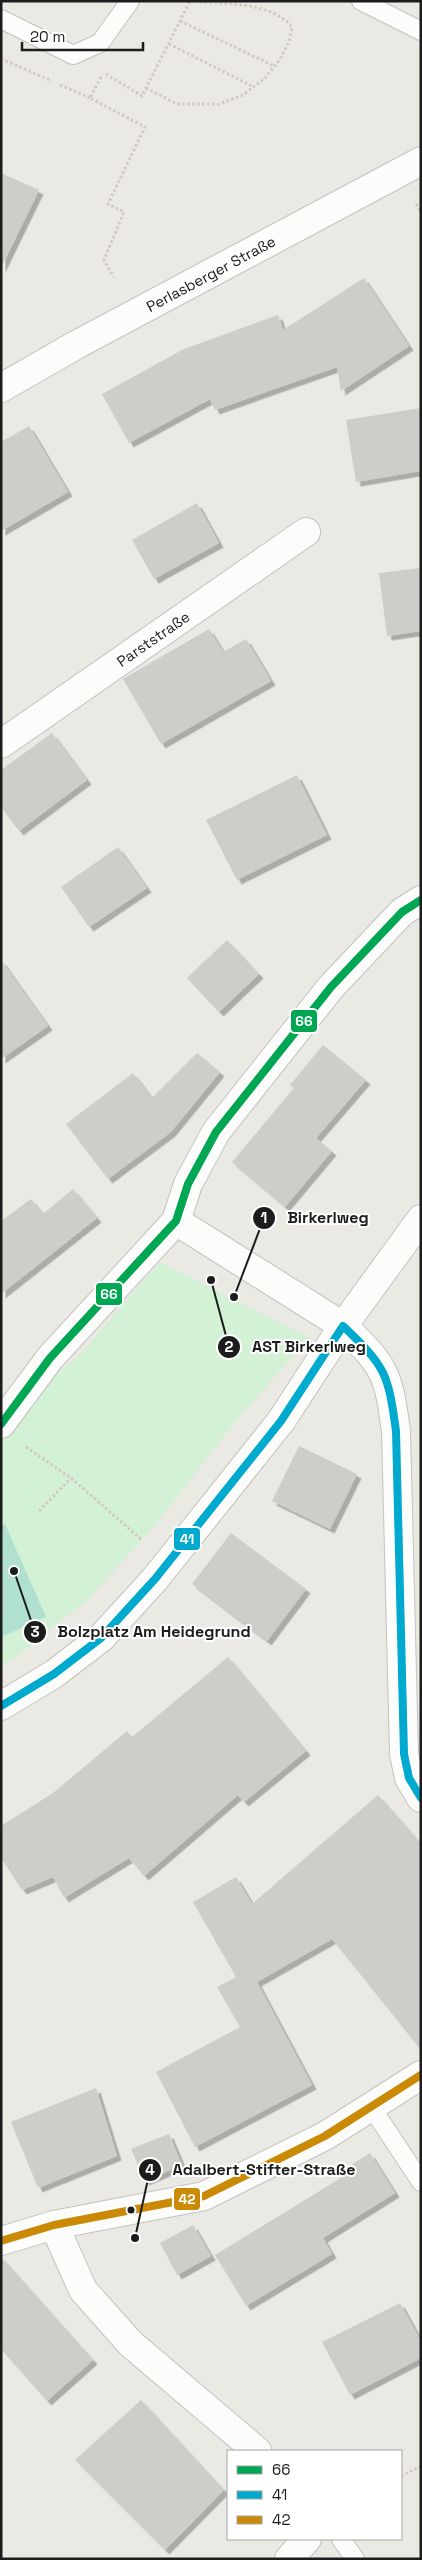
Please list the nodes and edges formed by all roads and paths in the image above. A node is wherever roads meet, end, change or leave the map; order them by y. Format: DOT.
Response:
graph roads {
  1 [pos="130,1"];
  2 [pos="190,1"];
  3 [pos="361,1"];
  4 [pos="1,19"];
  5 [pos="180,21"];
  6 [pos="421,31"];
  7 [pos="168,44"];
  8 [pos="1,59"];
  9 [pos="274,66"];
  10 [pos="254,87"];
  11 [pos="146,88"];
  12 [pos="90,98"];
  13 [pos="421,162"];
  14 [pos="114,277"];
  15 [pos="1,388"];
  16 [pos="306,532"];
  17 [pos="1,744"];
  18 [pos="421,900"];
  19 [pos="421,1219"];
  20 [pos="176,1221"];
  21 [pos="343,1326"];
  22 [pos="1,1424"];
  23 [pos="25,1446"];
  24 [pos="71,1478"];
  25 [pos="39,1511"];
  26 [pos="167,1562"];
  27 [pos="1,1706"];
  28 [pos="421,1798"];
  29 [pos="421,2075"];
  30 [pos="372,2108"];
  31 [pos="421,2182"];
  32 [pos="54,2225"];
  33 [pos="1,2242"];
  34 [pos="256,2450"];
  35 [pos="421,2466"];
  36 [pos="402,2476"];
  37 [pos="306,2540"];
  38 [pos="342,2540"];
  39 [pos="289,2559"];
  40 [pos="355,2559"];
  1 -- 4 [label="lane"];
  2 -- 5 [label="path"];
  2 -- 9 [label="path"];
  3 -- 6 [label="lane"];
  5 -- 7 [label="path"];
  5 -- 9 [label="path"];
  7 -- 10 [label="path"];
  7 -- 11 [label="path"];
  8 -- 12 [label="path"];
  9 -- 10 [label="path"];
  10 -- 11 [label="path"];
  11 -- 12 [label="path"];
  12 -- 14 [label="path"];
  13 -- 15 [label="street, Perlasberger Straße"];
  16 -- 17 [label="street, Parststraße"];
  18 -- 20 [label="street"];
  19 -- 21 [label="street"];
  20 -- 21 [label="street"];
  20 -- 22 [label="street"];
  21 -- 26 [label="street"];
  21 -- 28 [label="street"];
  23 -- 24 [label="path"];
  24 -- 25 [label="path"];
  24 -- 26 [label="path"];
  26 -- 27 [label="street"];
  29 -- 30 [label="street"];
  30 -- 31 [label="lane"];
  30 -- 32 [label="street"];
  32 -- 33 [label="street"];
  32 -- 34 [label="street"];
  35 -- 36 [label="path"];
  37 -- 39 [label="street"];
  38 -- 40 [label="lane"];
}
